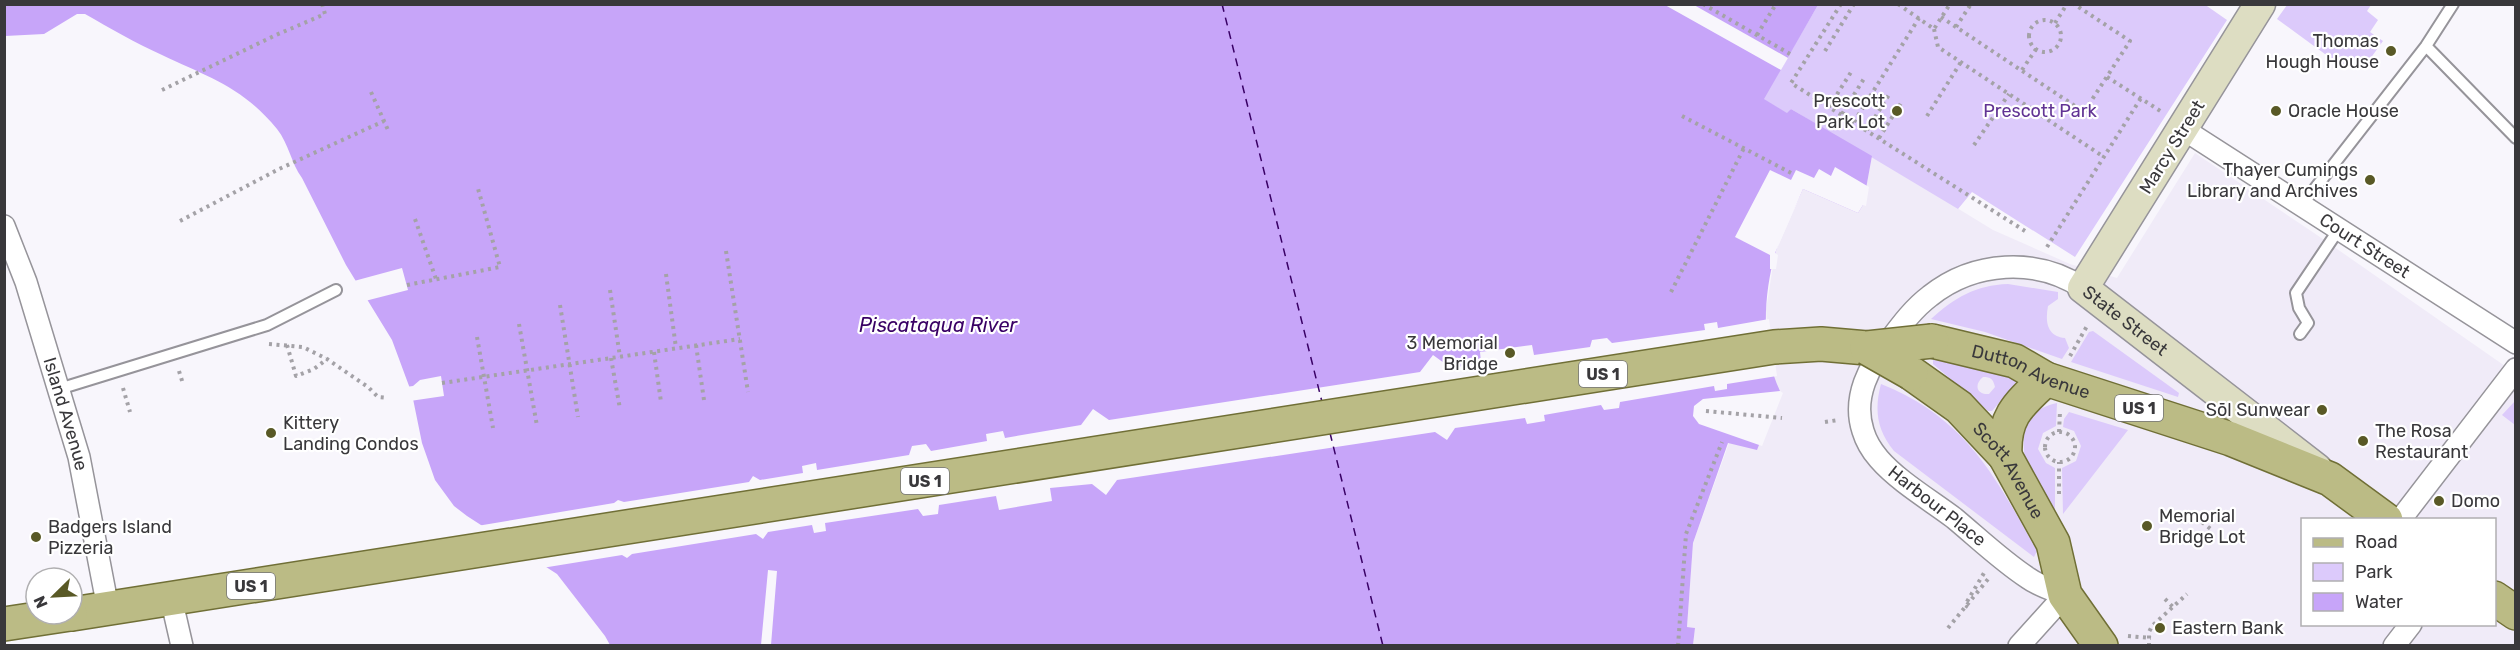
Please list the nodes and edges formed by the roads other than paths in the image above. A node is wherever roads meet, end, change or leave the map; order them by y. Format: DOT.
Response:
graph roads {
  1 [pos="2260,4"];
  2 [pos="2453,4"];
  3 [pos="2426,45"];
  4 [pos="2176,123"];
  5 [pos="2516,138"];
  6 [pos="2302,205"];
  7 [pos="4,226"];
  8 [pos="2339,229"];
  9 [pos="2083,288"];
  10 [pos="336,290"];
  11 [pos="2300,334"];
  12 [pos="2516,343"];
  13 [pos="1867,348"];
  14 [pos="2516,369"];
  15 [pos="2046,379"];
  16 [pos="1864,382"];
  17 [pos="59,389"];
  18 [pos="2005,456"];
  19 [pos="2330,479"];
  20 [pos="2385,518"];
  21 [pos="2401,518"];
  22 [pos="2066,595"];
  23 [pos="171,598"];
  24 [pos="2496,599"];
  25 [pos="108,608"];
  26 [pos="84,612"];
  27 [pos="2516,613"];
  28 [pos="24,621"];
  29 [pos="4,624"];
  30 [pos="2409,626"];
  31 [pos="182,645"];
  32 [pos="2019,645"];
  33 [pos="2101,645"];
  34 [pos="2394,645"];
  1 -- 4 [label="street, Marcy Street"];
  2 -- 3 [label="lane"];
  3 -- 5 [label="lane"];
  3 -- 6 [label="lane"];
  4 -- 6 [label="street, Court Street"];
  4 -- 9 [label="street, Marcy Street"];
  6 -- 8 [label="street, Court Street"];
  7 -- 17 [label="street, Island Avenue"];
  8 -- 11 [label="lane"];
  8 -- 12 [label="street, Court Street"];
  9 -- 16 [label="street, State Street"];
  9 -- 19 [label="street, State Street"];
  10 -- 17 [label="lane"];
  13 -- 15 [label="main road, Dutton Avenue / US 1, bridge"];
  13 -- 18 [label="main road, Scott Avenue / US 1, bridge"];
  13 -- 23 [label="main road, US 1"];
  14 -- 21 [label="street"];
  15 -- 18 [label="main road"];
  15 -- 19 [label="main road, Dutton Avenue / US 1"];
  16 -- 22 [label="street, Harbour Place"];
  17 -- 25 [label="street, Island Avenue"];
  18 -- 22 [label="main road, Scott Avenue / US 1"];
  19 -- 20 [label="main road, State Street / US 1"];
  22 -- 32 [label="street"];
  22 -- 33 [label="main road, US 1"];
  23 -- 25 [label="main road, US 1"];
  23 -- 31 [label="street"];
  24 -- 27 [label="main road"];
  25 -- 26 [label="main road, US 1"];
  28 -- 29 [label="main road, US 1"];
  30 -- 34 [label="street"];
}
